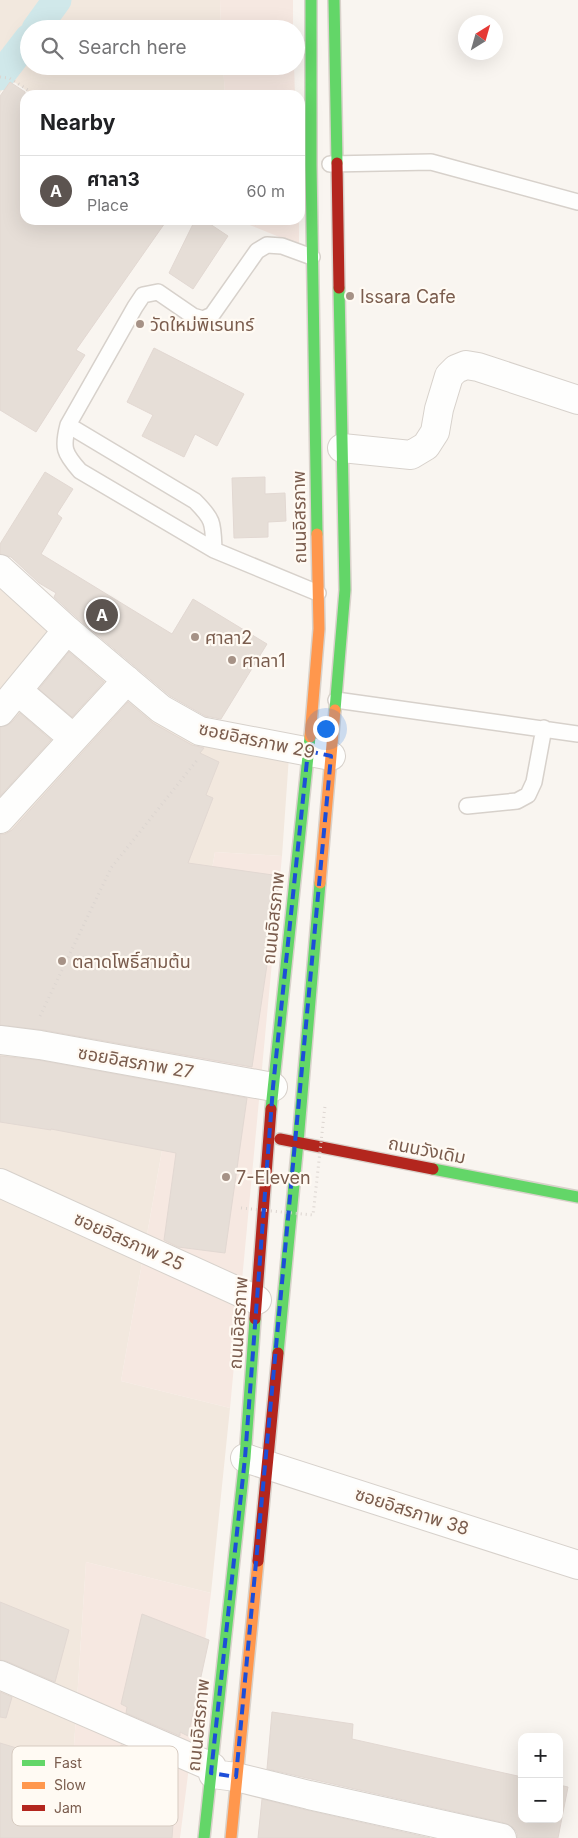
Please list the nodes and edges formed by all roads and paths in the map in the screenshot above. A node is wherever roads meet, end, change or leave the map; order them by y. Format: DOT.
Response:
graph roads {
  1 [pos="311,0"];
  2 [pos="334,0"];
  3 [pos="0,77"];
  4 [pos="28,90"];
  5 [pos="338,164"];
  6 [pos="311,165"];
  7 [pos="578,202"];
  8 [pos="312,257"];
  9 [pos="578,400"];
  10 [pos="68,425"];
  11 [pos="342,448"];
  12 [pos="214,550"];
  13 [pos="0,569"];
  14 [pos="318,593"];
  15 [pos="68,630"];
  16 [pos="127,680"];
  17 [pos="18,691"];
  18 [pos="336,700"];
  19 [pos="0,712"];
  20 [pos="544,728"];
  21 [pos="578,734"];
  22 [pos="217,735"];
  23 [pos="73,738"];
  24 [pos="319,754"];
  25 [pos="467,806"];
  26 [pos="0,819"];
  27 [pos="0,1040"];
  28 [pos="28,1043"];
  29 [pos="273,1087"];
  30 [pos="325,1106"];
  31 [pos="268,1137"];
  32 [pos="298,1142"];
  33 [pos="0,1183"];
  34 [pos="578,1197"];
  35 [pos="241,1208"];
  36 [pos="257,1300"];
  37 [pos="256,1461"];
  38 [pos="578,1565"];
  39 [pos="0,1675"];
  40 [pos="161,1746"];
  41 [pos="178,1753"];
  42 [pos="220,1772"];
  43 [pos="205,1836"];
  44 [pos="220,1838"];
  45 [pos="231,1838"];
  46 [pos="502,1838"];
  1 -- 6 [label="main road, ถนนอิสรภาพ"];
  2 -- 5 [label="main road"];
  3 -- 4 [label="path"];
  5 -- 6 [label="lane"];
  5 -- 7 [label="lane"];
  5 -- 11 [label="main road"];
  6 -- 8 [label="main road, ถนนอิสรภาพ"];
  8 -- 10 [label="lane"];
  8 -- 14 [label="main road, ถนนอิสรภาพ"];
  9 -- 11 [label="street"];
  10 -- 12 [label="lane"];
  10 -- 12 [label="lane"];
  11 -- 18 [label="main road"];
  12 -- 14 [label="lane"];
  13 -- 15 [label="street, ซอยอิสรภาพ 29"];
  14 -- 24 [label="main road, ถนนอิสรภาพ"];
  15 -- 16 [label="street, ซอยอิสรภาพ 29"];
  15 -- 17 [label="street"];
  16 -- 22 [label="street, ซอยอิสรภาพ 29"];
  16 -- 23 [label="street"];
  17 -- 19 [label="street"];
  17 -- 23 [label="street"];
  18 -- 20 [label="lane"];
  18 -- 24 [label="main road"];
  20 -- 21 [label="lane"];
  20 -- 25 [label="lane"];
  22 -- 24 [label="street, ซอยอิสรภาพ 29"];
  22 -- 28 [label="path"];
  23 -- 26 [label="street"];
  24 -- 29 [label="main road, ถนนอิสรภาพ"];
  24 -- 32 [label="main road"];
  27 -- 28 [label="street, ซอยอิสรภาพ 27"];
  28 -- 29 [label="street, ซอยอิสรภาพ 27"];
  29 -- 31 [label="main road, ถนนอิสรภาพ"];
  30 -- 35 [label="path, bridge"];
  31 -- 32 [label="main road, ถนนวังเดิม"];
  31 -- 36 [label="main road, ถนนอิสรภาพ"];
  32 -- 34 [label="main road, ถนนวังเดิม"];
  32 -- 37 [label="main road"];
  33 -- 36 [label="street, ซอยอิสรภาพ 25"];
  36 -- 37 [label="main road, ถนนอิสรภาพ"];
  37 -- 38 [label="street, ซอยอิสรภาพ 38"];
  37 -- 42 [label="main road"];
  37 -- 42 [label="main road, ถนนอิสรภาพ"];
  39 -- 40 [label="street"];
  41 -- 42 [label="street"];
  42 -- 43 [label="main road, ถนนอิสรภาพ"];
  42 -- 45 [label="main road"];
  42 -- 46 [label="street"];
  43 -- 44 [label="lane"];
}
